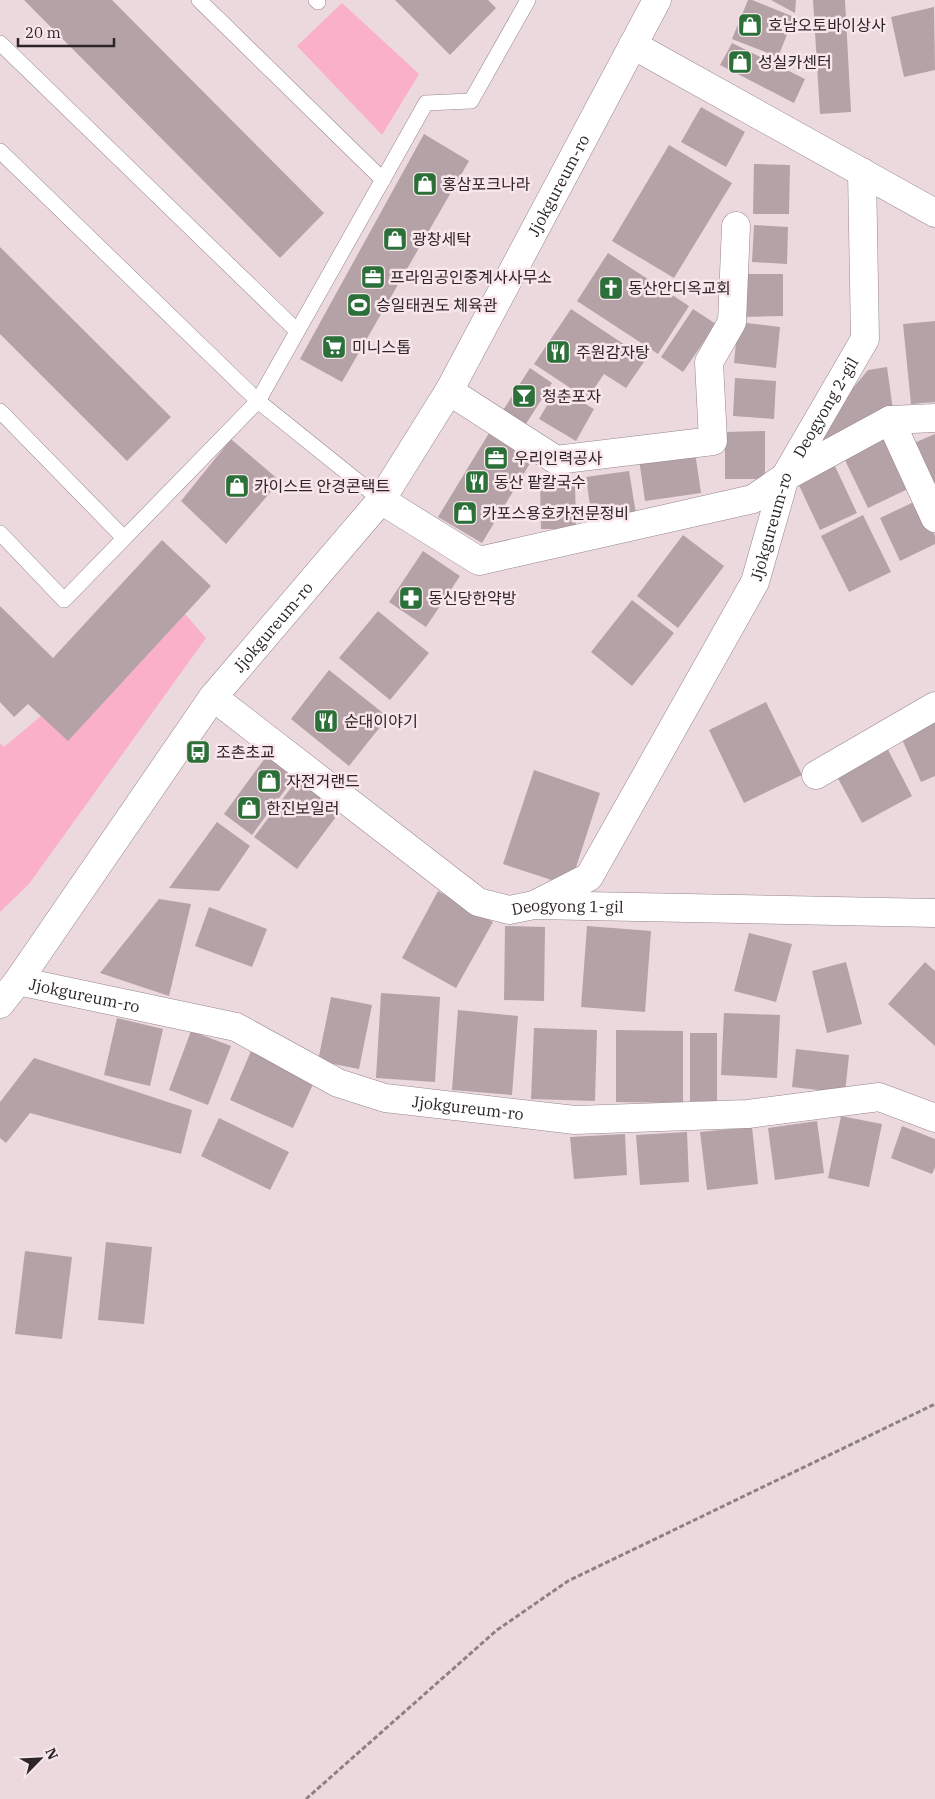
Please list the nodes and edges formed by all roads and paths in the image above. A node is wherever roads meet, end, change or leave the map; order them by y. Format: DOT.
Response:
graph roads {
  1 [pos="199,0"];
  2 [pos="528,0"];
  3 [pos="657,0"];
  4 [pos="0,43"];
  5 [pos="633,44"];
  6 [pos="0,150"];
  7 [pos="862,172"];
  8 [pos="382,180"];
  9 [pos="935,213"];
  10 [pos="736,226"];
  11 [pos="297,331"];
  12 [pos="449,391"];
  13 [pos="258,401"];
  14 [pos="0,411"];
  15 [pos="935,418"];
  16 [pos="890,420"];
  17 [pos="785,477"];
  18 [pos="381,500"];
  19 [pos="935,518"];
  20 [pos="0,533"];
  21 [pos="124,538"];
  22 [pos="213,696"];
  23 [pos="935,706"];
  24 [pos="816,775"];
  25 [pos="534,905"];
  26 [pos="935,913"];
  27 [pos="9,981"];
  28 [pos="0,1004"];
  29 [pos="935,1118"];
  30 [pos="935,1404"];
  31 [pos="306,1799"];
  1 -- 8 [label="lane"];
  2 -- 8 [label="lane"];
  3 -- 5 [label="street, Jjokgureum-ro"];
  4 -- 11 [label="lane"];
  5 -- 7 [label="street"];
  5 -- 12 [label="street, Jjokgureum-ro"];
  6 -- 13 [label="lane"];
  7 -- 9 [label="street"];
  7 -- 17 [label="street, Deogyong 2-gil"];
  8 -- 11 [label="lane"];
  10 -- 12 [label="street"];
  11 -- 13 [label="lane"];
  12 -- 18 [label="street, Jjokgureum-ro"];
  13 -- 18 [label="lane"];
  13 -- 21 [label="lane"];
  14 -- 21 [label="lane"];
  15 -- 16 [label="street, Deogyong 2-gil"];
  16 -- 17 [label="street, Deogyong 2-gil"];
  16 -- 19 [label="street"];
  17 -- 18 [label="street, Jjokgureum-ro"];
  17 -- 25 [label="street, Jjokgureum-ro"];
  18 -- 22 [label="street, Jjokgureum-ro"];
  20 -- 21 [label="lane"];
  22 -- 25 [label="street, Deogyong 1-gil"];
  22 -- 27 [label="street, Jjokgureum-ro"];
  23 -- 24 [label="street"];
  25 -- 26 [label="street, Deogyong 1-gil"];
  27 -- 28 [label="street, Jjokgureum-ro"];
  27 -- 29 [label="street, Jjokgureum-ro"];
  30 -- 31 [label="path"];
}
